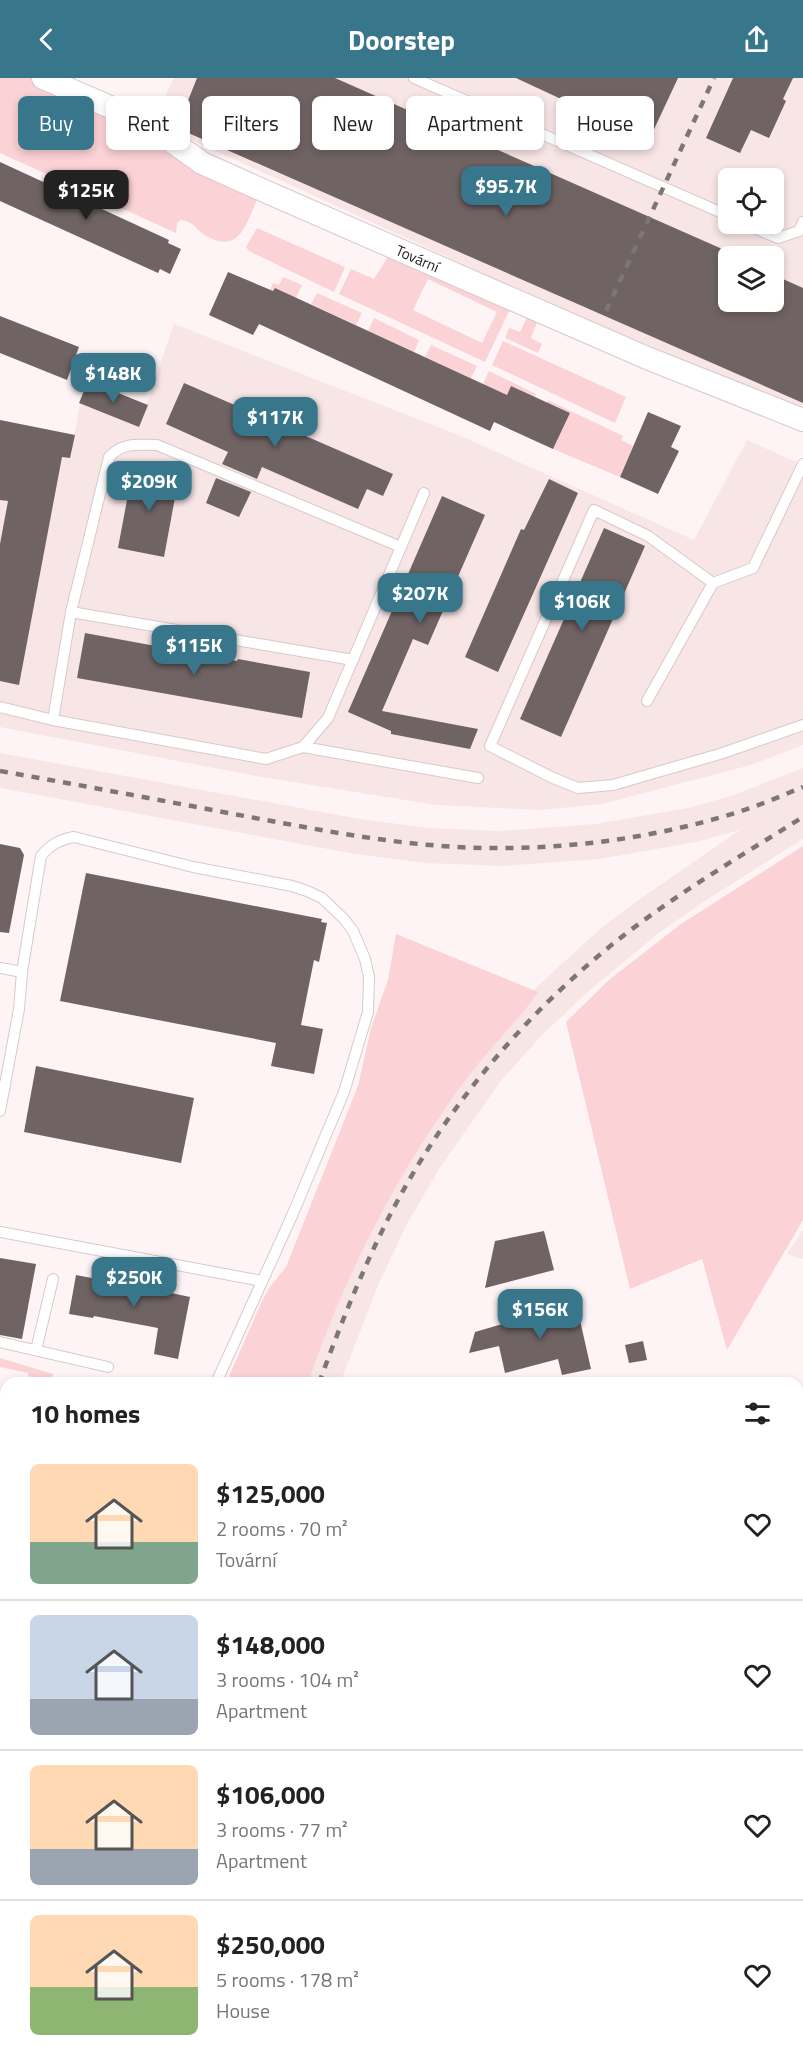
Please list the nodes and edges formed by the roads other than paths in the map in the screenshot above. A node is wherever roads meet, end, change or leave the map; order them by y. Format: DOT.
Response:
graph roads {
  1 [pos="43,78"];
  2 [pos="414,78"];
  3 [pos="718,211"];
  4 [pos="803,222"];
  5 [pos="769,234"];
  6 [pos="803,420"];
  7 [pos="803,465"];
  8 [pos="424,493"];
  9 [pos="401,547"];
  10 [pos="713,583"];
  11 [pos="71,612"];
  12 [pos="353,660"];
  13 [pos="647,701"];
  14 [pos="0,707"];
  15 [pos="53,720"];
  16 [pos="803,725"];
  17 [pos="303,747"];
  18 [pos="478,778"];
  19 [pos="0,968"];
  20 [pos="22,972"];
  21 [pos="0,1111"];
  22 [pos="0,1232"];
  23 [pos="53,1279"];
  24 [pos="262,1281"];
  25 [pos="0,1342"];
  26 [pos="36,1350"];
  27 [pos="108,1366"];
  28 [pos="219,1377"];
  1 -- 6 [label="street, Tovární"];
  2 -- 3 [label="lane"];
  4 -- 5 [label="lane"];
  7 -- 10 [label="lane"];
  8 -- 9 [label="lane"];
  9 -- 11 [label="lane"];
  9 -- 12 [label="lane"];
  10 -- 13 [label="lane"];
  10 -- 16 [label="lane"];
  11 -- 12 [label="lane"];
  11 -- 15 [label="lane"];
  12 -- 17 [label="lane"];
  14 -- 15 [label="lane"];
  15 -- 17 [label="lane"];
  17 -- 18 [label="lane"];
  19 -- 20 [label="lane"];
  20 -- 21 [label="lane"];
  20 -- 24 [label="lane"];
  22 -- 24 [label="lane"];
  23 -- 26 [label="lane"];
  24 -- 28 [label="lane"];
  25 -- 26 [label="lane"];
  26 -- 27 [label="lane"];
}
